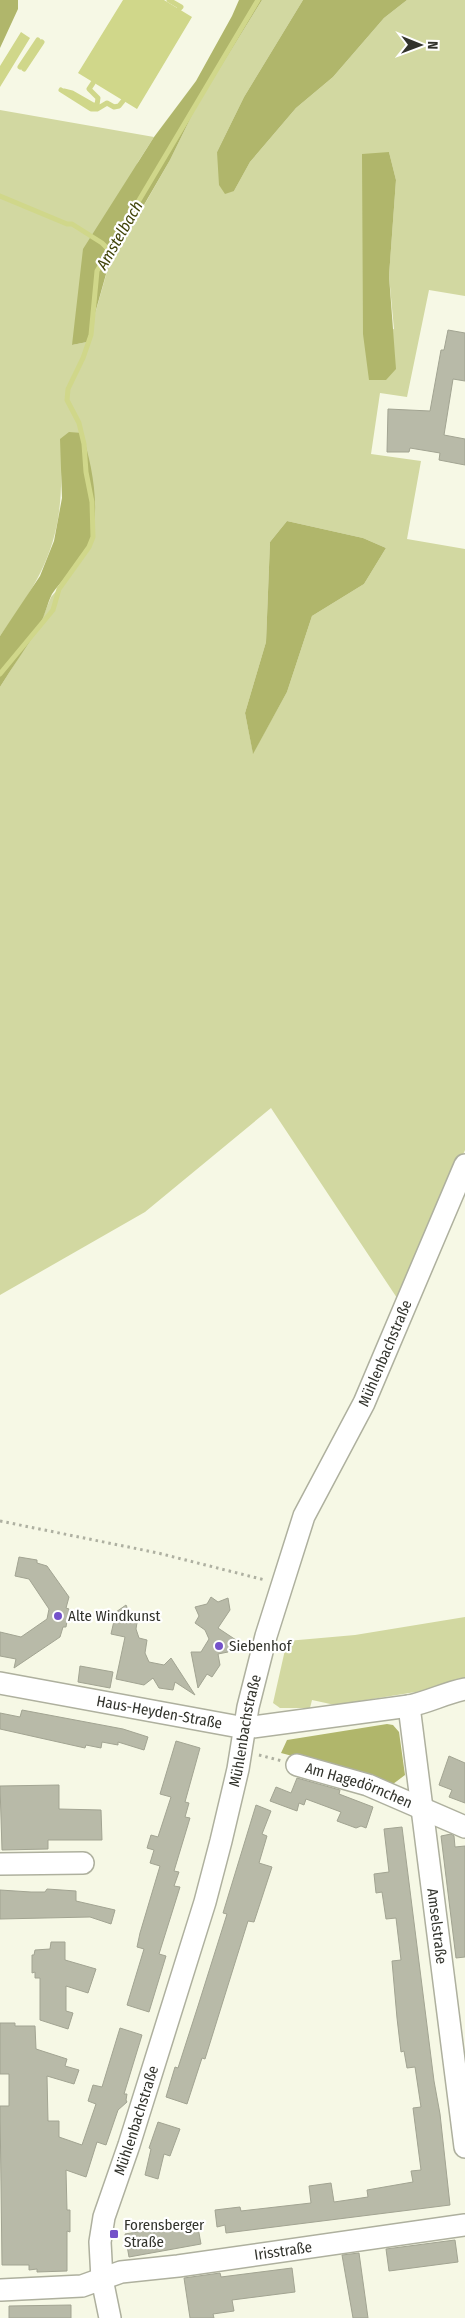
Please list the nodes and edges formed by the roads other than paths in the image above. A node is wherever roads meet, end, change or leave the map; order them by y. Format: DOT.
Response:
graph roads {
  1 [pos="465,1165"];
  2 [pos="0,1683"];
  3 [pos="465,1689"];
  4 [pos="409,1706"];
  5 [pos="245,1728"];
  6 [pos="297,1765"];
  7 [pos="420,1808"];
  8 [pos="465,1827"];
  9 [pos="83,1863"];
  10 [pos="0,1864"];
  11 [pos="465,2147"];
  12 [pos="465,2226"];
  13 [pos="102,2279"];
  14 [pos="0,2289"];
  15 [pos="110,2318"];
  1 -- 5 [label="street, Mühlenbachstraße"];
  2 -- 5 [label="street, Haus-Heyden-Straße"];
  3 -- 4 [label="street, Haus-Heyden-Straße"];
  4 -- 5 [label="street, Haus-Heyden-Straße"];
  4 -- 7 [label="street, Amselstraße"];
  5 -- 13 [label="street, Mühlenbachstraße"];
  6 -- 7 [label="street, Am Hagedörnchen"];
  7 -- 8 [label="street, Am Hagedörnchen"];
  7 -- 11 [label="street, Amselstraße"];
  9 -- 10 [label="street"];
  12 -- 13 [label="street, Irisstraße"];
  13 -- 14 [label="street, Irisstraße"];
  13 -- 15 [label="street, Mühlenbachstraße"];
}
